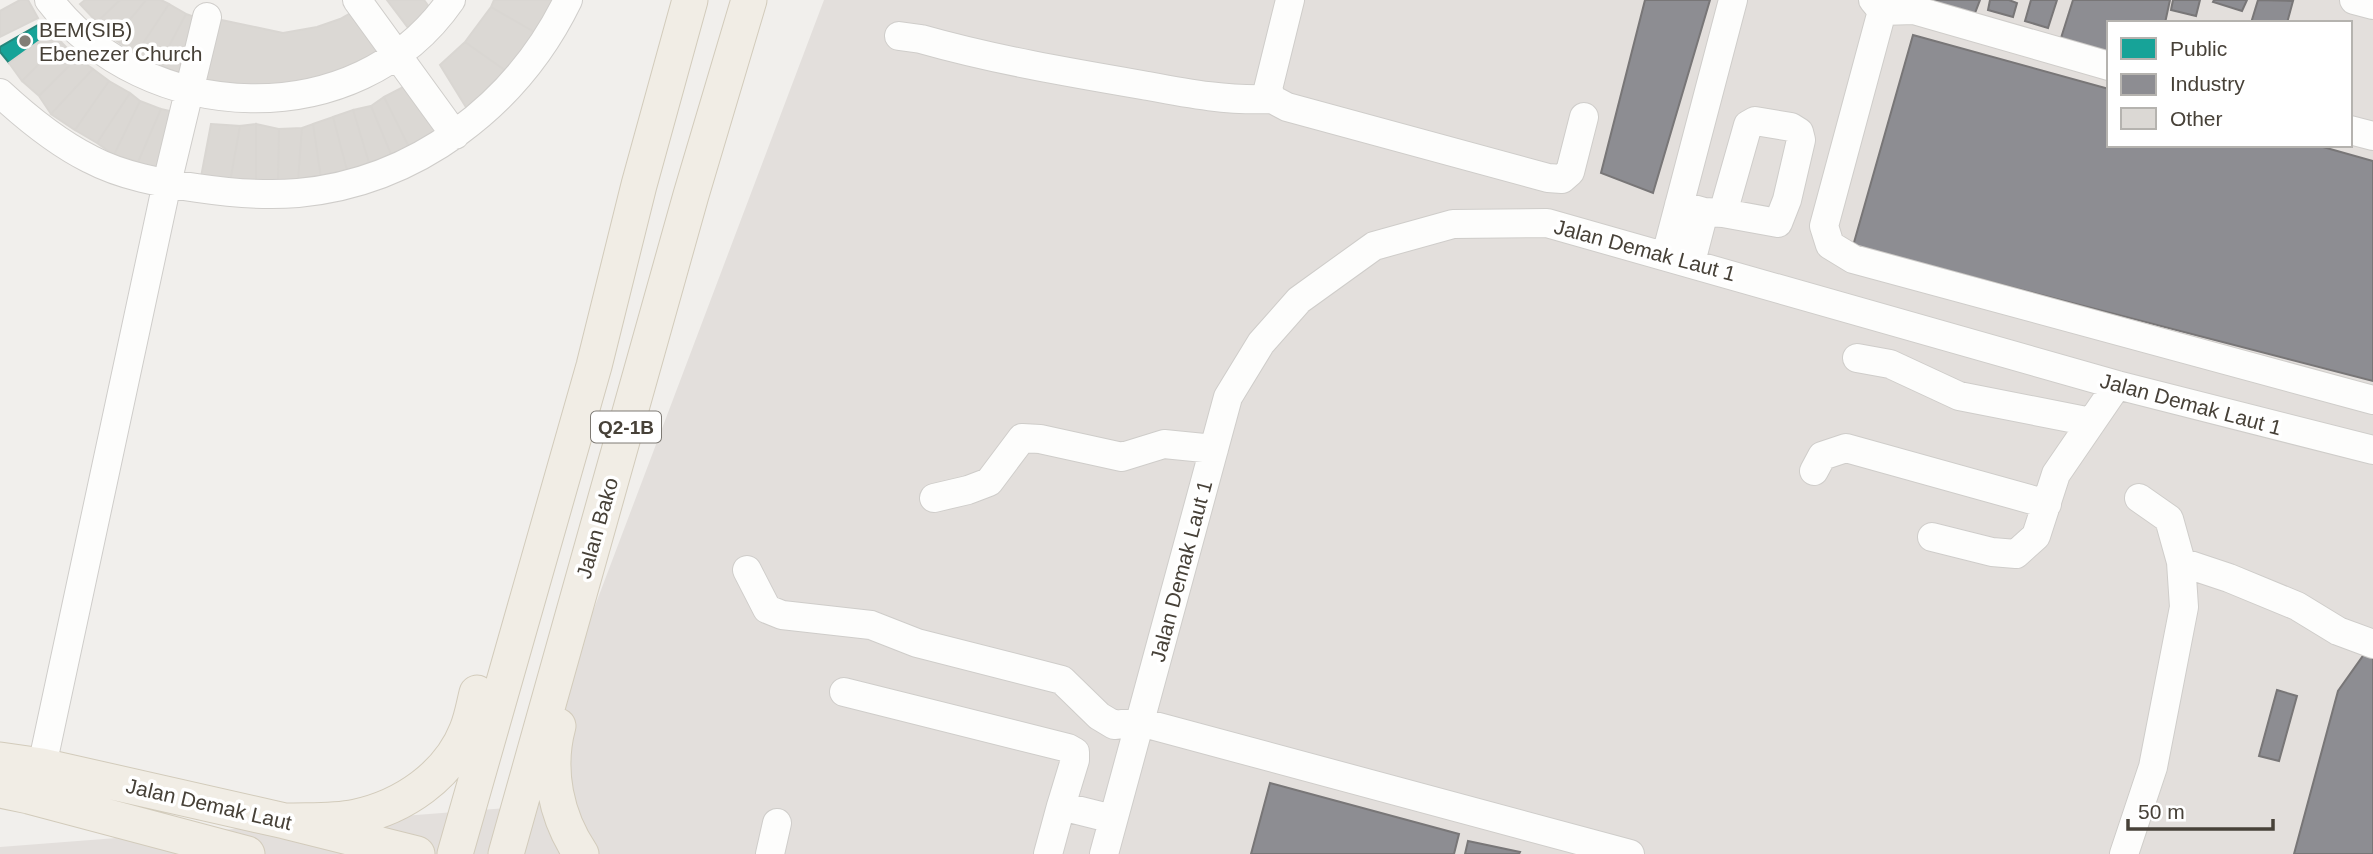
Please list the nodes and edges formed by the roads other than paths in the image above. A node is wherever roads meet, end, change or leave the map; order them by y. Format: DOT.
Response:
graph roads {
  1 [pos="49,0"];
  2 [pos="358,0"];
  3 [pos="451,0"];
  4 [pos="568,0"];
  5 [pos="690,0"];
  6 [pos="749,0"];
  7 [pos="1290,0"];
  8 [pos="1733,0"];
  9 [pos="2354,0"];
  10 [pos="1877,5"];
  11 [pos="2373,5"];
  12 [pos="207,17"];
  13 [pos="900,36"];
  14 [pos="397,54"];
  15 [pos="2107,65"];
  16 [pos="190,92"];
  17 [pos="0,93"];
  18 [pos="1272,99"];
  19 [pos="1584,117"];
  20 [pos="2352,131"];
  21 [pos="455,135"];
  22 [pos="2373,136"];
  23 [pos="167,183"];
  24 [pos="639,185"];
  25 [pos="691,195"];
  26 [pos="1679,259"];
  27 [pos="1857,358"];
  28 [pos="2118,385"];
  29 [pos="2373,400"];
  30 [pos="2091,422"];
  31 [pos="1214,449"];
  32 [pos="2373,450"];
  33 [pos="1814,471"];
  34 [pos="934,498"];
  35 [pos="2139,498"];
  36 [pos="2046,504"];
  37 [pos="1931,537"];
  38 [pos="2181,562"];
  39 [pos="747,570"];
  40 [pos="2373,644"];
  41 [pos="844,692"];
  42 [pos="1140,722"];
  43 [pos="0,760"];
  44 [pos="42,766"];
  45 [pos="0,790"];
  46 [pos="1062,806"];
  47 [pos="1113,819"];
  48 [pos="285,821"];
  49 [pos="777,823"];
  50 [pos="247,854"];
  51 [pos="417,854"];
  52 [pos="455,854"];
  53 [pos="506,854"];
  54 [pos="581,854"];
  55 [pos="771,854"];
  56 [pos="1048,854"];
  57 [pos="1104,854"];
  58 [pos="1630,854"];
  59 [pos="2124,854"];
  1 -- 16 [label="street"];
  2 -- 14 [label="street"];
  3 -- 14 [label="street"];
  4 -- 21 [label="street"];
  5 -- 24 [label="main road"];
  6 -- 25 [label="main road, Jalan Bako / Q2-1B"];
  7 -- 18 [label="street"];
  8 -- 26 [label="street"];
  9 -- 11 [label="street"];
  10 -- 15 [label="street"];
  10 -- 29 [label="street"];
  12 -- 16 [label="street"];
  13 -- 18 [label="street"];
  14 -- 16 [label="street"];
  14 -- 21 [label="street"];
  16 -- 23 [label="street"];
  17 -- 23 [label="street"];
  18 -- 19 [label="street"];
  20 -- 22 [label="street"];
  21 -- 23 [label="street"];
  23 -- 44 [label="street"];
  24 -- 48 [label="main road"];
  24 -- 52 [label="main road"];
  25 -- 53 [label="main road, Jalan Bako / Q2-1B"];
  25 -- 54 [label="main road"];
  26 -- 28 [label="street, Jalan Demak Laut 1"];
  26 -- 31 [label="street, Jalan Demak Laut 1"];
  27 -- 30 [label="street"];
  28 -- 30 [label="street"];
  28 -- 32 [label="street, Jalan Demak Laut 1"];
  30 -- 36 [label="street"];
  31 -- 34 [label="street"];
  31 -- 42 [label="street, Jalan Demak Laut 1"];
  33 -- 36 [label="street"];
  35 -- 38 [label="street"];
  36 -- 37 [label="street"];
  38 -- 40 [label="street"];
  38 -- 59 [label="street"];
  39 -- 42 [label="street"];
  41 -- 46 [label="street"];
  42 -- 47 [label="street, Jalan Demak Laut 1"];
  42 -- 58 [label="street"];
  43 -- 44 [label="main road, Jalan Demak Laut"];
  44 -- 48 [label="main road, Jalan Demak Laut"];
  45 -- 50 [label="main road, Jalan Demak Laut"];
  46 -- 47 [label="street"];
  46 -- 56 [label="street"];
  47 -- 57 [label="street, Jalan Demak Laut 1"];
  48 -- 51 [label="main road, Jalan Demak Laut"];
  49 -- 55 [label="street"];
}
